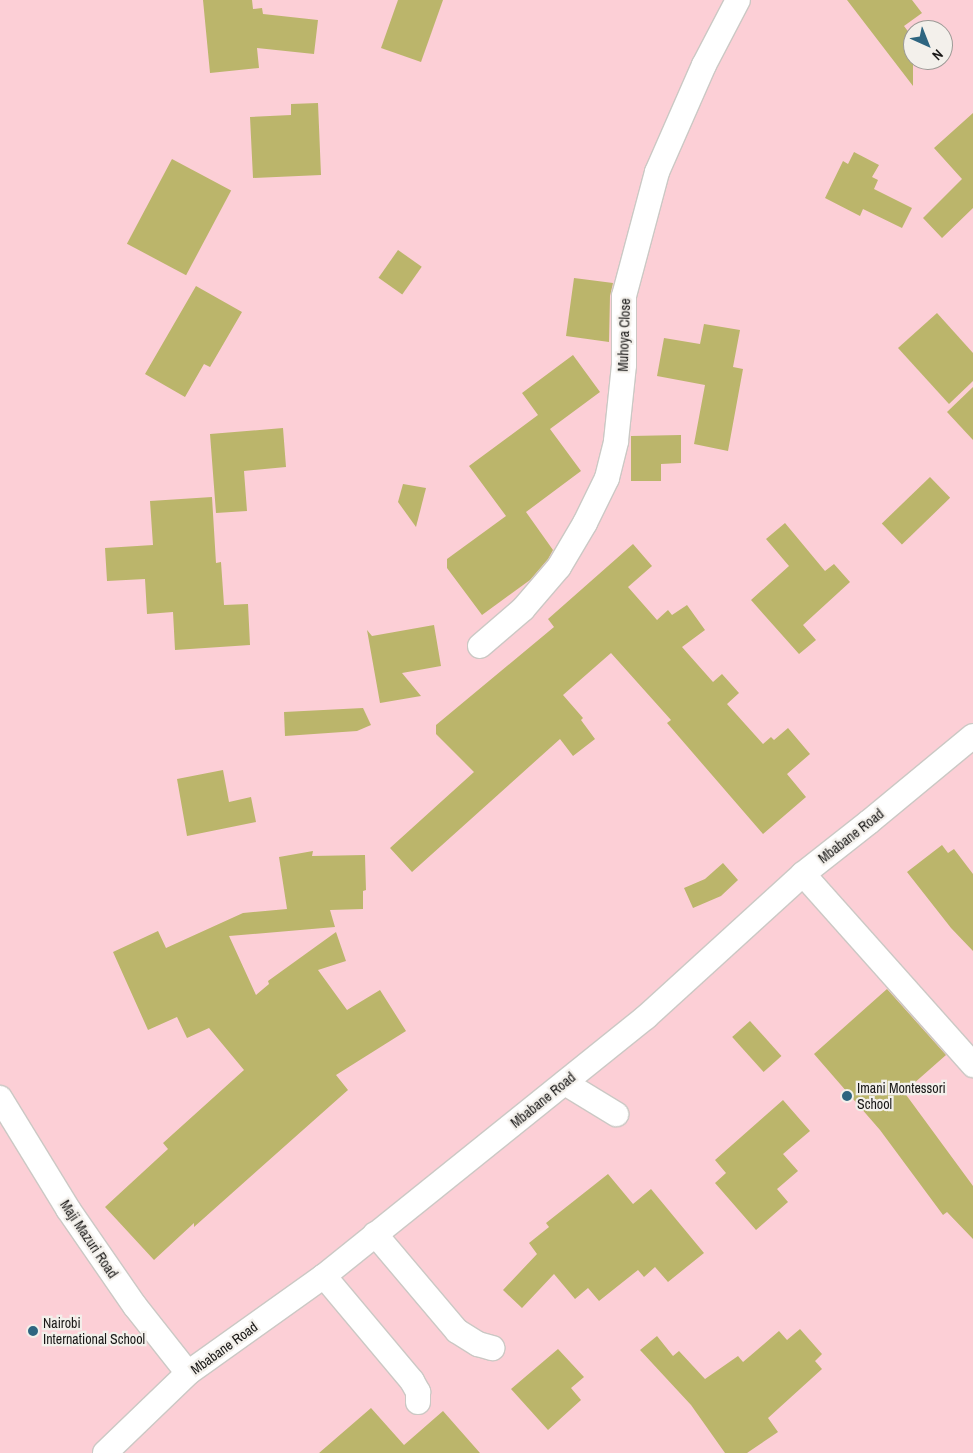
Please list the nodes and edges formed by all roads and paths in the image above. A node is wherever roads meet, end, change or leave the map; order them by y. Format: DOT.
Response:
graph roads {
  1 [pos="738,0"];
  2 [pos="480,646"];
  3 [pos="973,736"];
  4 [pos="803,874"];
  5 [pos="973,1065"];
  6 [pos="565,1082"];
  7 [pos="0,1098"];
  8 [pos="616,1114"];
  9 [pos="375,1234"];
  10 [pos="324,1276"];
  11 [pos="492,1348"];
  12 [pos="188,1373"];
  13 [pos="418,1402"];
  14 [pos="105,1453"];
  1 -- 2 [label="street, Muhoya Close"];
  3 -- 4 [label="street, Mbabane Road"];
  4 -- 5 [label="street"];
  4 -- 6 [label="street, Mbabane Road"];
  6 -- 8 [label="street"];
  6 -- 9 [label="street, Mbabane Road"];
  7 -- 12 [label="street, Maji Mazuri Road"];
  9 -- 10 [label="street, Mbabane Road"];
  9 -- 11 [label="street"];
  10 -- 12 [label="street, Mbabane Road"];
  10 -- 13 [label="street"];
  12 -- 14 [label="street, Mbabane Road"];
}
